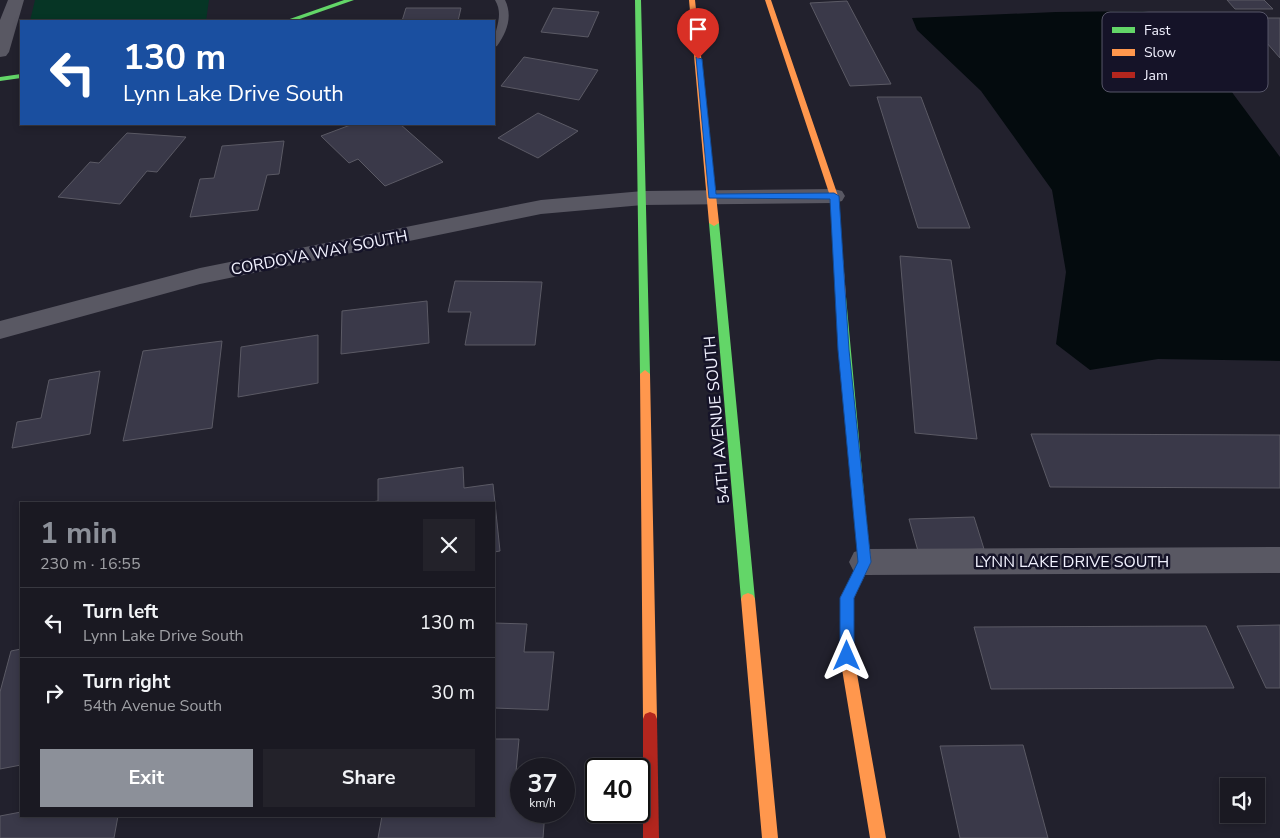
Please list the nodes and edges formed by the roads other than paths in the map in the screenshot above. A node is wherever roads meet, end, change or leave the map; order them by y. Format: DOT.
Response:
graph roads {
  1 [pos="16,0"];
  2 [pos="351,0"];
  3 [pos="500,0"];
  4 [pos="638,0"];
  5 [pos="692,0"];
  6 [pos="768,0"];
  7 [pos="291,20"];
  8 [pos="495,42"];
  9 [pos="0,52"];
  10 [pos="20,76"];
  11 [pos="0,79"];
  12 [pos="712,196"];
  13 [pos="834,196"];
  14 [pos="643,198"];
  15 [pos="0,330"];
  16 [pos="1280,560"];
  17 [pos="865,562"];
  18 [pos="651,838"];
  19 [pos="770,838"];
  20 [pos="878,838"];
  1 -- 9 [label="street"];
  2 -- 7 [label="main road"];
  3 -- 8 [label="lane"];
  4 -- 14 [label="main road"];
  5 -- 12 [label="main road, 54TH AVENUE SOUTH"];
  6 -- 13 [label="main road"];
  10 -- 11 [label="main road"];
  12 -- 13 [label="street"];
  12 -- 14 [label="street"];
  12 -- 19 [label="main road, 54TH AVENUE SOUTH"];
  13 -- 17 [label="main road"];
  14 -- 15 [label="street, CORDOVA WAY SOUTH"];
  14 -- 18 [label="main road"];
  16 -- 17 [label="street, LYNN LAKE DRIVE SOUTH"];
  17 -- 20 [label="main road"];
}
